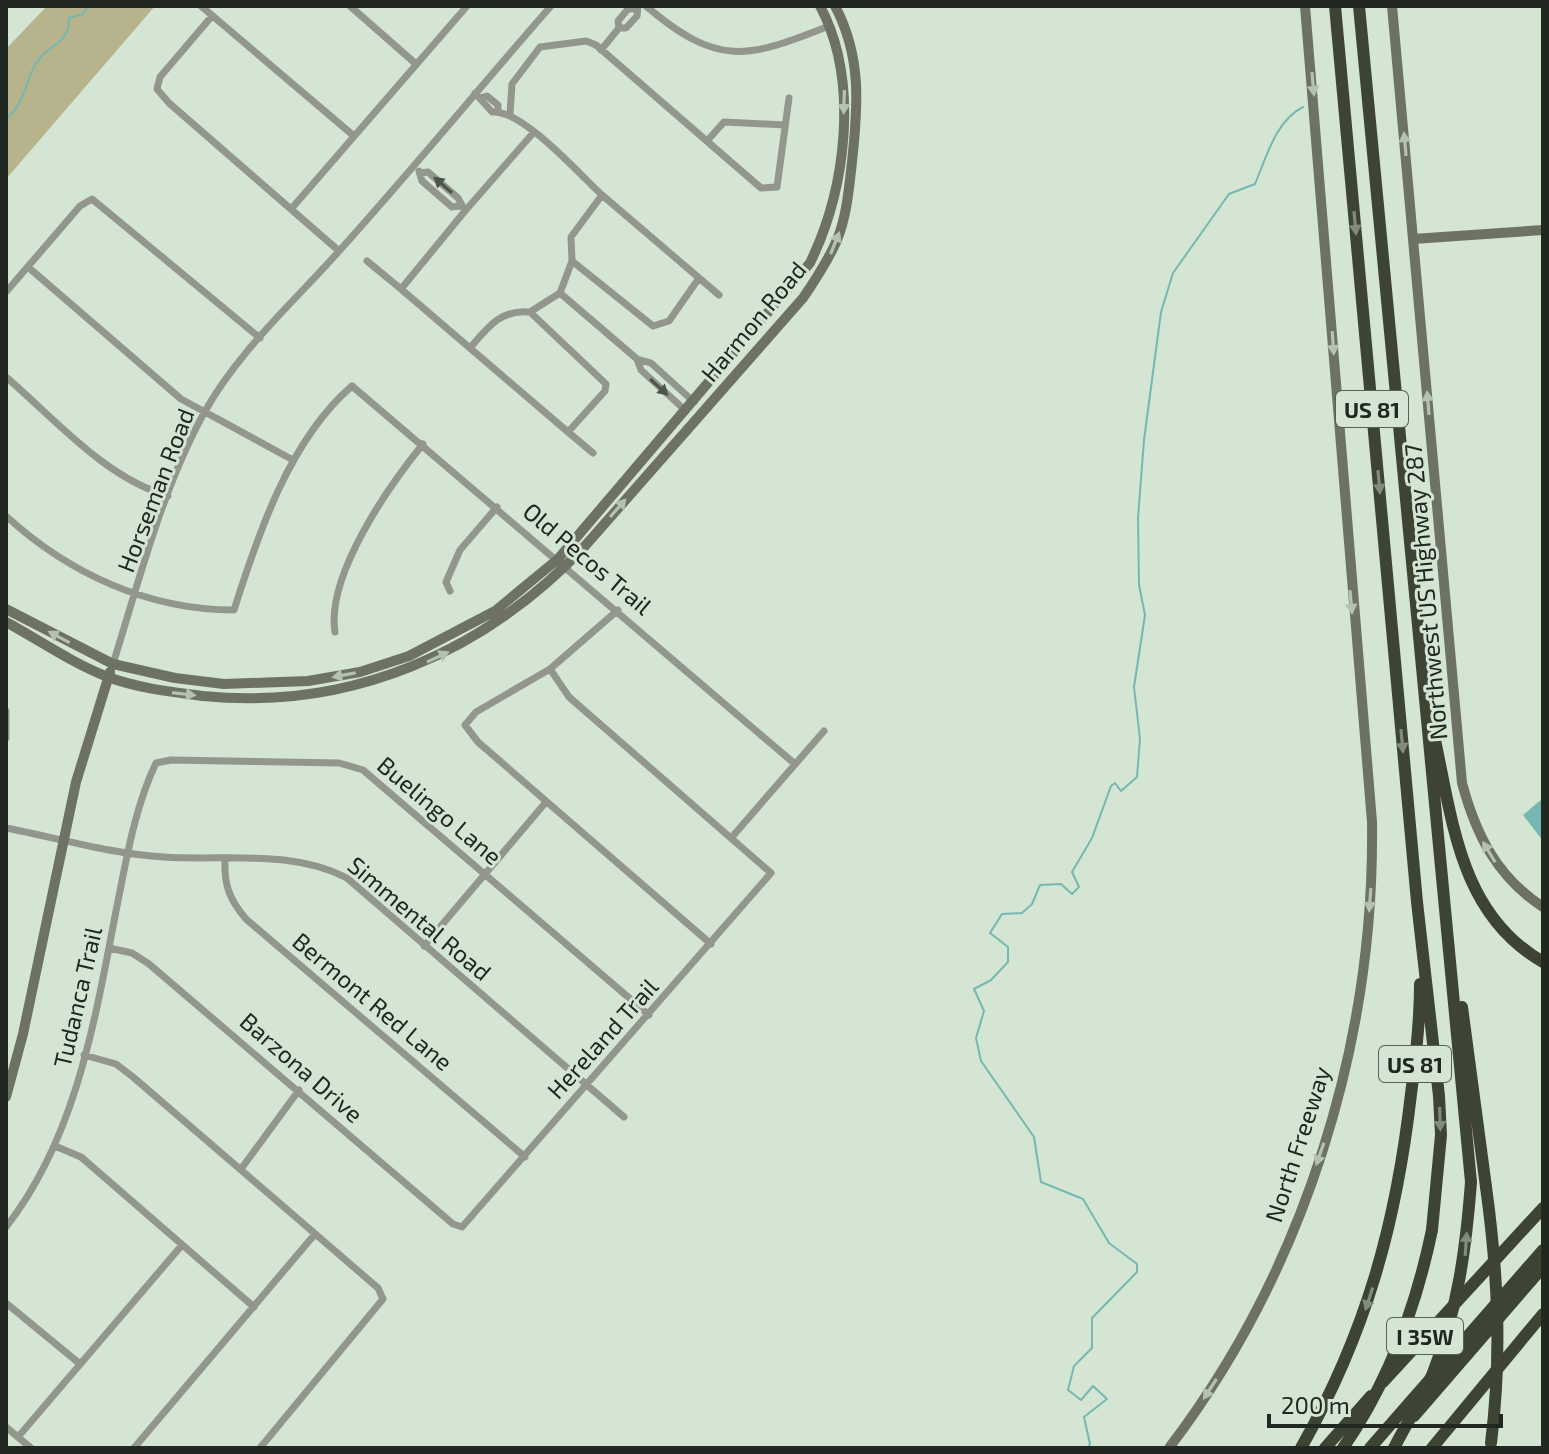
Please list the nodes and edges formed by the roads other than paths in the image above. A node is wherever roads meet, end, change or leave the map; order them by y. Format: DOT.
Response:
graph roads {
  1 [pos="201,6"];
  2 [pos="350,6"];
  3 [pos="467,6"];
  4 [pos="551,6"];
  5 [pos="646,6"];
  6 [pos="820,6"];
  7 [pos="835,6"];
  8 [pos="1305,6"];
  9 [pos="1335,6"];
  10 [pos="1359,6"];
  11 [pos="1392,6"];
  12 [pos="637,7"];
  13 [pos="212,16"];
  14 [pos="829,26"];
  15 [pos="601,50"];
  16 [pos="416,64"];
  17 [pos="478,95"];
  18 [pos="789,98"];
  19 [pos="510,114"];
  20 [pos="785,125"];
  21 [pos="534,132"];
  22 [pos="354,136"];
  23 [pos="707,141"];
  24 [pos="412,165"];
  25 [pos="602,195"];
  26 [pos="292,208"];
  27 [pos="462,209"];
  28 [pos="1543,230"];
  29 [pos="1413,239"];
  30 [pos="339,251"];
  31 [pos="367,261"];
  32 [pos="572,261"];
  33 [pos="28,267"];
  34 [pos="699,278"];
  35 [pos="401,289"];
  36 [pos="6,292"];
  37 [pos="560,293"];
  38 [pos="719,295"];
  39 [pos="530,312"];
  40 [pos="260,338"];
  41 [pos="470,348"];
  42 [pos="637,359"];
  43 [pos="6,377"];
  44 [pos="694,402"];
  45 [pos="686,411"];
  46 [pos="205,412"];
  47 [pos="568,432"];
  48 [pos="423,444"];
  49 [pos="593,453"];
  50 [pos="293,460"];
  51 [pos="168,496"];
  52 [pos="497,507"];
  53 [pos="6,516"];
  54 [pos="562,563"];
  55 [pos="450,591"];
  56 [pos="136,593"];
  57 [pos="6,609"];
  58 [pos="618,610"];
  59 [pos="6,622"];
  60 [pos="335,632"];
  61 [pos="113,664"];
  62 [pos="550,669"];
  63 [pos="108,677"];
  64 [pos="1424,686"];
  65 [pos="6,711"];
  66 [pos="824,731"];
  67 [pos="6,738"];
  68 [pos="156,763"];
  69 [pos="795,764"];
  70 [pos="546,802"];
  71 [pos="6,828"];
  72 [pos="732,837"];
  73 [pos="63,839"];
  74 [pos="128,853"];
  75 [pos="225,859"];
  76 [pos="485,874"];
  77 [pos="1440,882"];
  78 [pos="1417,902"];
  79 [pos="1543,907"];
  80 [pos="711,944"];
  81 [pos="424,946"];
  82 [pos="109,948"];
  83 [pos="1543,962"];
  84 [pos="649,1015"];
  85 [pos="84,1055"];
  86 [pos="585,1086"];
  87 [pos="299,1090"];
  88 [pos="6,1097"];
  89 [pos="624,1117"];
  90 [pos="55,1146"];
  91 [pos="525,1157"];
  92 [pos="241,1169"];
  93 [pos="1543,1208"];
  94 [pos="6,1227"];
  95 [pos="462,1227"];
  96 [pos="315,1234"];
  97 [pos="182,1245"];
  98 [pos="1543,1250"];
  99 [pos="1543,1267"];
  100 [pos="6,1303"];
  101 [pos="254,1307"];
  102 [pos="1543,1314"];
  103 [pos="80,1364"];
  104 [pos="6,1427"];
  105 [pos="18,1437"];
  106 [pos="1491,1445"];
  107 [pos="31,1448"];
  108 [pos="134,1448"];
  109 [pos="260,1448"];
  110 [pos="1169,1448"];
  111 [pos="1301,1448"];
  112 [pos="1325,1448"];
  113 [pos="1343,1448"];
  114 [pos="1370,1448"];
  115 [pos="1387,1448"];
  116 [pos="1394,1448"];
  117 [pos="1432,1448"];
  1 -- 13 [label="street"];
  2 -- 16 [label="street"];
  3 -- 16 [label="street"];
  4 -- 17 [label="street, Horseman Road"];
  5 -- 14 [label="street"];
  6 -- 14 [label="street, Harmon Road"];
  54 -- 7 [label="street, Harmon Road, one-way"];
  8 -- 110 [label="street, North Freeway, one-way"];
  9 -- 78 [label="highway, US 81, one-way"];
  10 -- 64 [label="highway, US 81"];
  29 -- 11 [label="street, Northwest US Highway 287, one-way"];
  12 -- 15 [label="street"];
  13 -- 22 [label="street"];
  13 -- 26 [label="street"];
  14 -- 44 [label="street, Harmon Road, one-way"];
  15 -- 19 [label="street"];
  15 -- 23 [label="street"];
  16 -- 22 [label="street"];
  17 -- 19 [label="street"];
  17 -- 24 [label="street, Horseman Road"];
  18 -- 20 [label="street"];
  19 -- 21 [label="street"];
  20 -- 23 [label="street"];
  20 -- 23 [label="street"];
  21 -- 25 [label="street"];
  21 -- 27 [label="street"];
  22 -- 26 [label="street"];
  24 -- 27 [label="street"];
  24 -- 30 [label="street, Horseman Road"];
  25 -- 32 [label="street"];
  25 -- 34 [label="street"];
  26 -- 30 [label="street"];
  27 -- 35 [label="street"];
  28 -- 29 [label="street"];
  79 -- 29 [label="street, Northwest US Highway 287, one-way"];
  30 -- 40 [label="street, Horseman Road"];
  31 -- 35 [label="street"];
  32 -- 34 [label="street"];
  32 -- 37 [label="street"];
  33 -- 36 [label="street"];
  33 -- 40 [label="street"];
  33 -- 46 [label="street"];
  34 -- 38 [label="street"];
  35 -- 41 [label="street"];
  37 -- 39 [label="street"];
  37 -- 42 [label="street"];
  39 -- 41 [label="street"];
  39 -- 47 [label="street"];
  40 -- 46 [label="street, Horseman Road"];
  41 -- 47 [label="street"];
  42 -- 44 [label="street"];
  42 -- 45 [label="street, one-way"];
  43 -- 51 [label="street"];
  44 -- 45 [label="street, Harmon Road"];
  45 -- 54 [label="street, Harmon Road"];
  46 -- 50 [label="street"];
  46 -- 51 [label="street, Horseman Road"];
  47 -- 49 [label="street"];
  48 -- 50 [label="street, Old Pecos Trail"];
  48 -- 52 [label="street, Old Pecos Trail"];
  48 -- 60 [label="street"];
  50 -- 56 [label="street"];
  51 -- 56 [label="street, Horseman Road"];
  52 -- 54 [label="street, Old Pecos Trail"];
  52 -- 55 [label="street"];
  53 -- 56 [label="street"];
  54 -- 58 [label="street, Old Pecos Trail"];
  54 -- 61 [label="street, one-way"];
  63 -- 54 [label="street, one-way"];
  56 -- 61 [label="street, Horseman Road"];
  61 -- 57 [label="street, one-way"];
  58 -- 62 [label="street"];
  58 -- 69 [label="street, Old Pecos Trail"];
  59 -- 63 [label="street"];
  61 -- 63 [label="street, Horseman Road"];
  62 -- 70 [label="street"];
  62 -- 72 [label="street"];
  63 -- 73 [label="street, Horseman Road"];
  64 -- 77 [label="highway, US 81"];
  64 -- 83 [label="highway"];
  65 -- 67 [label="street"];
  66 -- 69 [label="street"];
  68 -- 74 [label="street, Tudanca Trail"];
  68 -- 76 [label="street, Buelingo Lane"];
  69 -- 72 [label="street"];
  70 -- 76 [label="street"];
  70 -- 80 [label="street"];
  71 -- 73 [label="street, Simmental Road"];
  72 -- 80 [label="street, Hereland Trail"];
  73 -- 74 [label="street, Simmental Road"];
  73 -- 88 [label="street, Horseman Road"];
  74 -- 75 [label="street, Simmental Road"];
  74 -- 82 [label="street, Tudanca Trail"];
  75 -- 81 [label="street, Simmental Road"];
  75 -- 91 [label="street, Bermont Red Lane"];
  76 -- 81 [label="street"];
  76 -- 84 [label="street, Buelingo Lane"];
  77 -- 106 [label="highway, US 81, bridge"];
  116 -- 77 [label="highway, one-way, bridge"];
  78 -- 111 [label="highway, US 81, one-way"];
  78 -- 113 [label="highway, one-way, bridge"];
  80 -- 84 [label="street, Hereland Trail"];
  81 -- 86 [label="street, Simmental Road"];
  82 -- 85 [label="street, Tudanca Trail"];
  82 -- 87 [label="street, Barzona Drive"];
  84 -- 86 [label="street, Hereland Trail"];
  85 -- 90 [label="street, Tudanca Trail"];
  85 -- 92 [label="street"];
  86 -- 89 [label="street, Simmental Road"];
  86 -- 91 [label="street, Hereland Trail"];
  87 -- 92 [label="street"];
  87 -- 95 [label="street, Barzona Drive"];
  90 -- 94 [label="street, Tudanca Trail"];
  90 -- 97 [label="street"];
  91 -- 95 [label="street, Hereland Trail"];
  92 -- 96 [label="street"];
  93 -- 112 [label="highway, I 35W"];
  96 -- 101 [label="street"];
  96 -- 109 [label="street"];
  97 -- 101 [label="street"];
  97 -- 103 [label="street"];
  98 -- 114 [label="highway"];
  99 -- 115 [label="highway"];
  100 -- 103 [label="street"];
  101 -- 108 [label="street"];
  102 -- 117 [label="highway"];
  103 -- 105 [label="street"];
  104 -- 105 [label="street"];
  105 -- 107 [label="street"];
}
